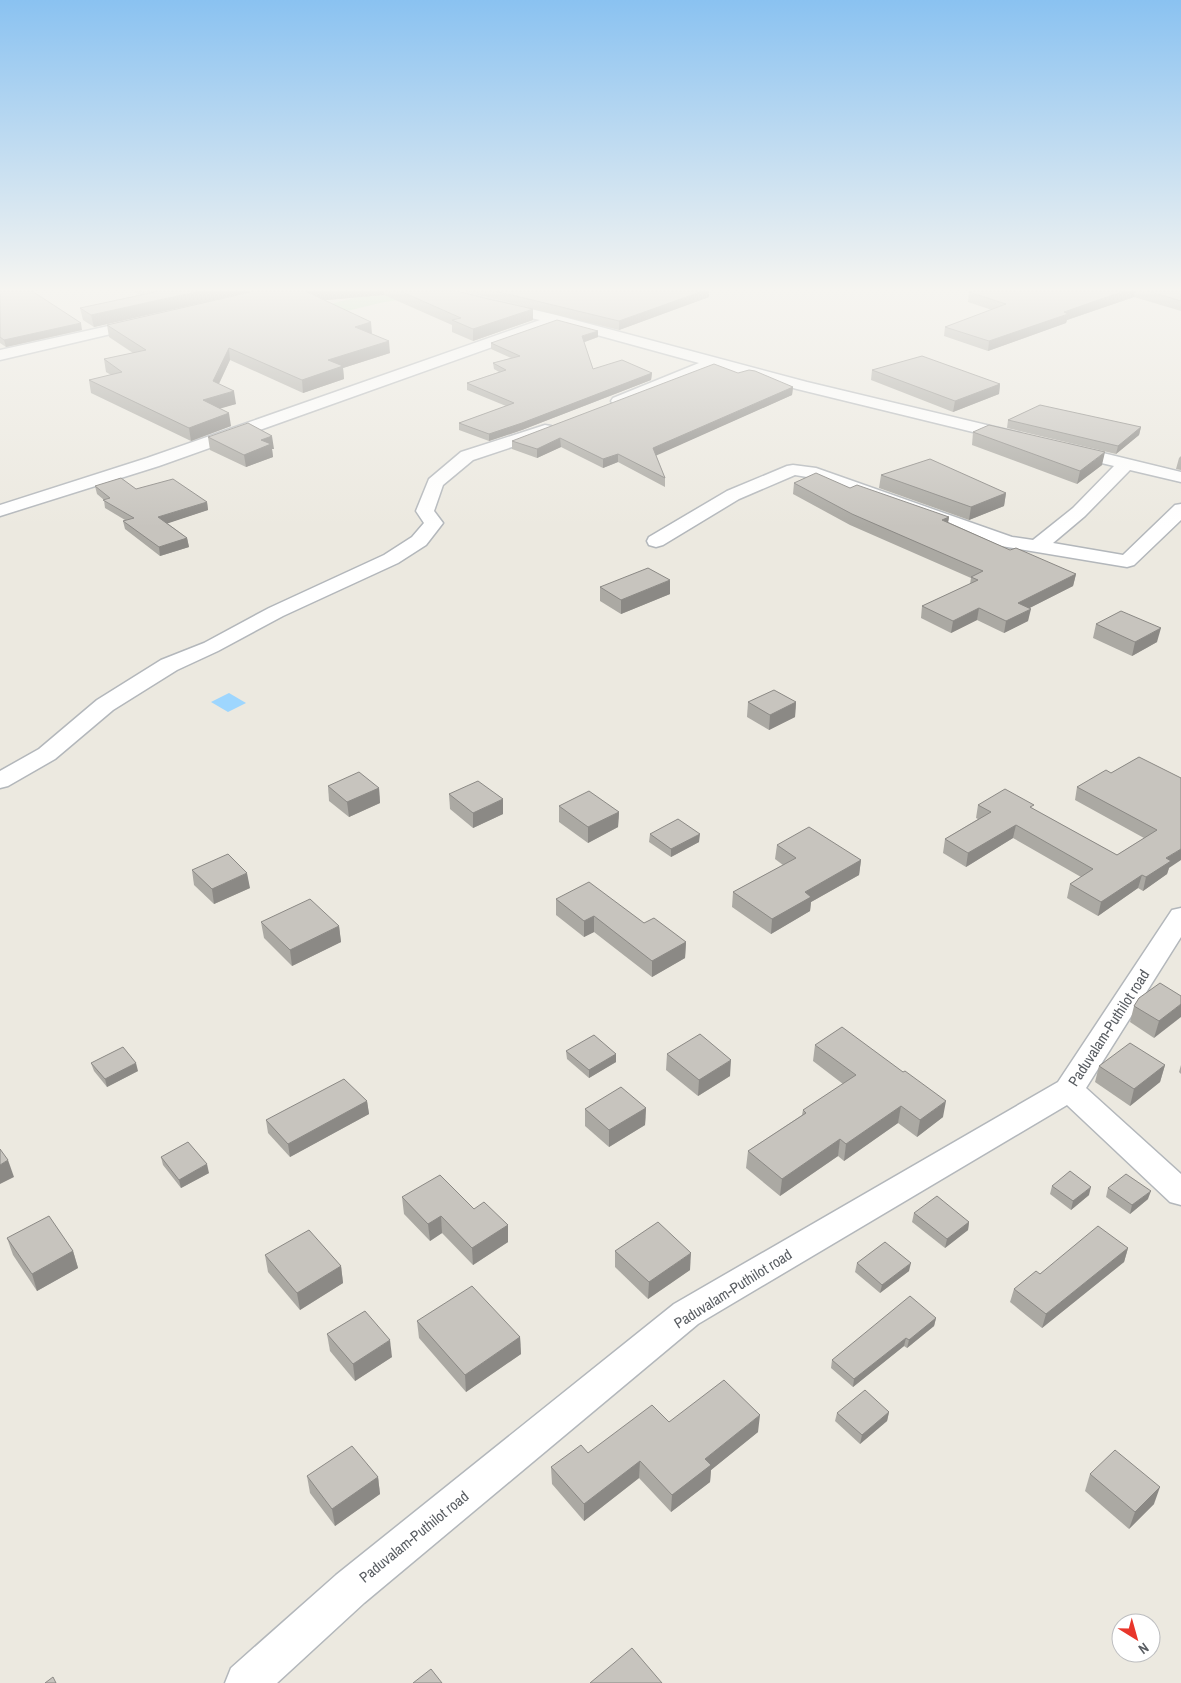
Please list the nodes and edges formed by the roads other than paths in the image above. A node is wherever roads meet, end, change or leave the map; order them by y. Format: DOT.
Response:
graph roads {
  1 [pos="414,370"];
  2 [pos="695,370"];
  3 [pos="742,370"];
  4 [pos="606,406"];
  5 [pos="563,423"];
  6 [pos="1031,441"];
  7 [pos="1057,447"];
  8 [pos="1126,464"];
  9 [pos="1181,477"];
  10 [pos="1181,509"];
  11 [pos="0,511"];
  12 [pos="656,541"];
  13 [pos="1037,547"];
  14 [pos="0,781"];
  15 [pos="1181,916"];
  16 [pos="1069,1090"];
  17 [pos="1181,1193"];
  18 [pos="246,1683"];
  1 -- 11 [label="street"];
  2 -- 4 [label="street"];
  3 -- 6 [label="street"];
  5 -- 14 [label="street"];
  7 -- 8 [label="street"];
  8 -- 9 [label="street"];
  8 -- 13 [label="street"];
  10 -- 13 [label="street"];
  12 -- 13 [label="street"];
  15 -- 16 [label="street, Paduvalam-Puthilot road"];
  16 -- 17 [label="street"];
  16 -- 18 [label="street, Paduvalam-Puthilot road"];
}
